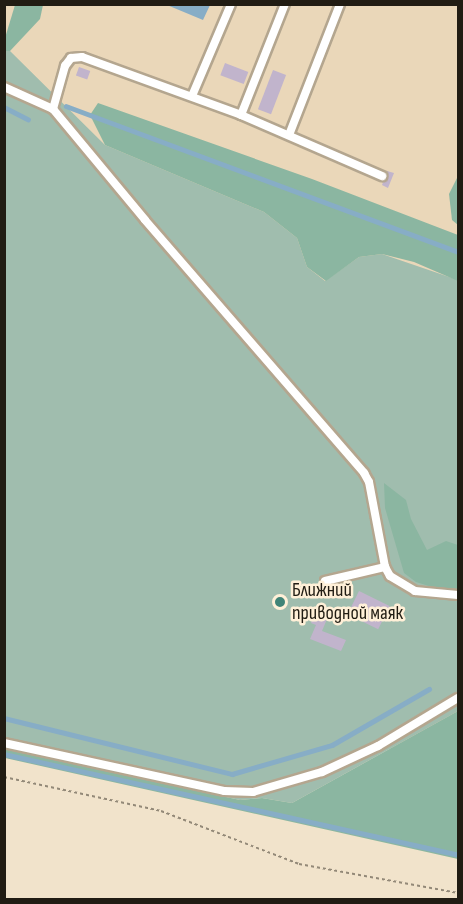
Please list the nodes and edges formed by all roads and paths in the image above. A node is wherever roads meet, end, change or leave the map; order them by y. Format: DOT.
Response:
graph roads {
  1 [pos="231,4"];
  2 [pos="285,4"];
  3 [pos="340,4"];
  4 [pos="4,87"];
  5 [pos="192,96"];
  6 [pos="53,109"];
  7 [pos="241,115"];
  8 [pos="289,135"];
  9 [pos="382,176"];
  10 [pos="385,567"];
  11 [pos="325,580"];
  12 [pos="459,595"];
  13 [pos="459,698"];
  14 [pos="4,743"];
  15 [pos="4,777"];
  16 [pos="459,893"];
  1 -- 5 [label="lane"];
  2 -- 7 [label="lane"];
  3 -- 8 [label="lane"];
  4 -- 6 [label="lane"];
  5 -- 6 [label="lane"];
  5 -- 7 [label="lane"];
  6 -- 10 [label="lane"];
  7 -- 8 [label="lane"];
  8 -- 9 [label="lane"];
  10 -- 11 [label="lane"];
  10 -- 12 [label="lane"];
  13 -- 14 [label="lane"];
  15 -- 16 [label="path"];
}
